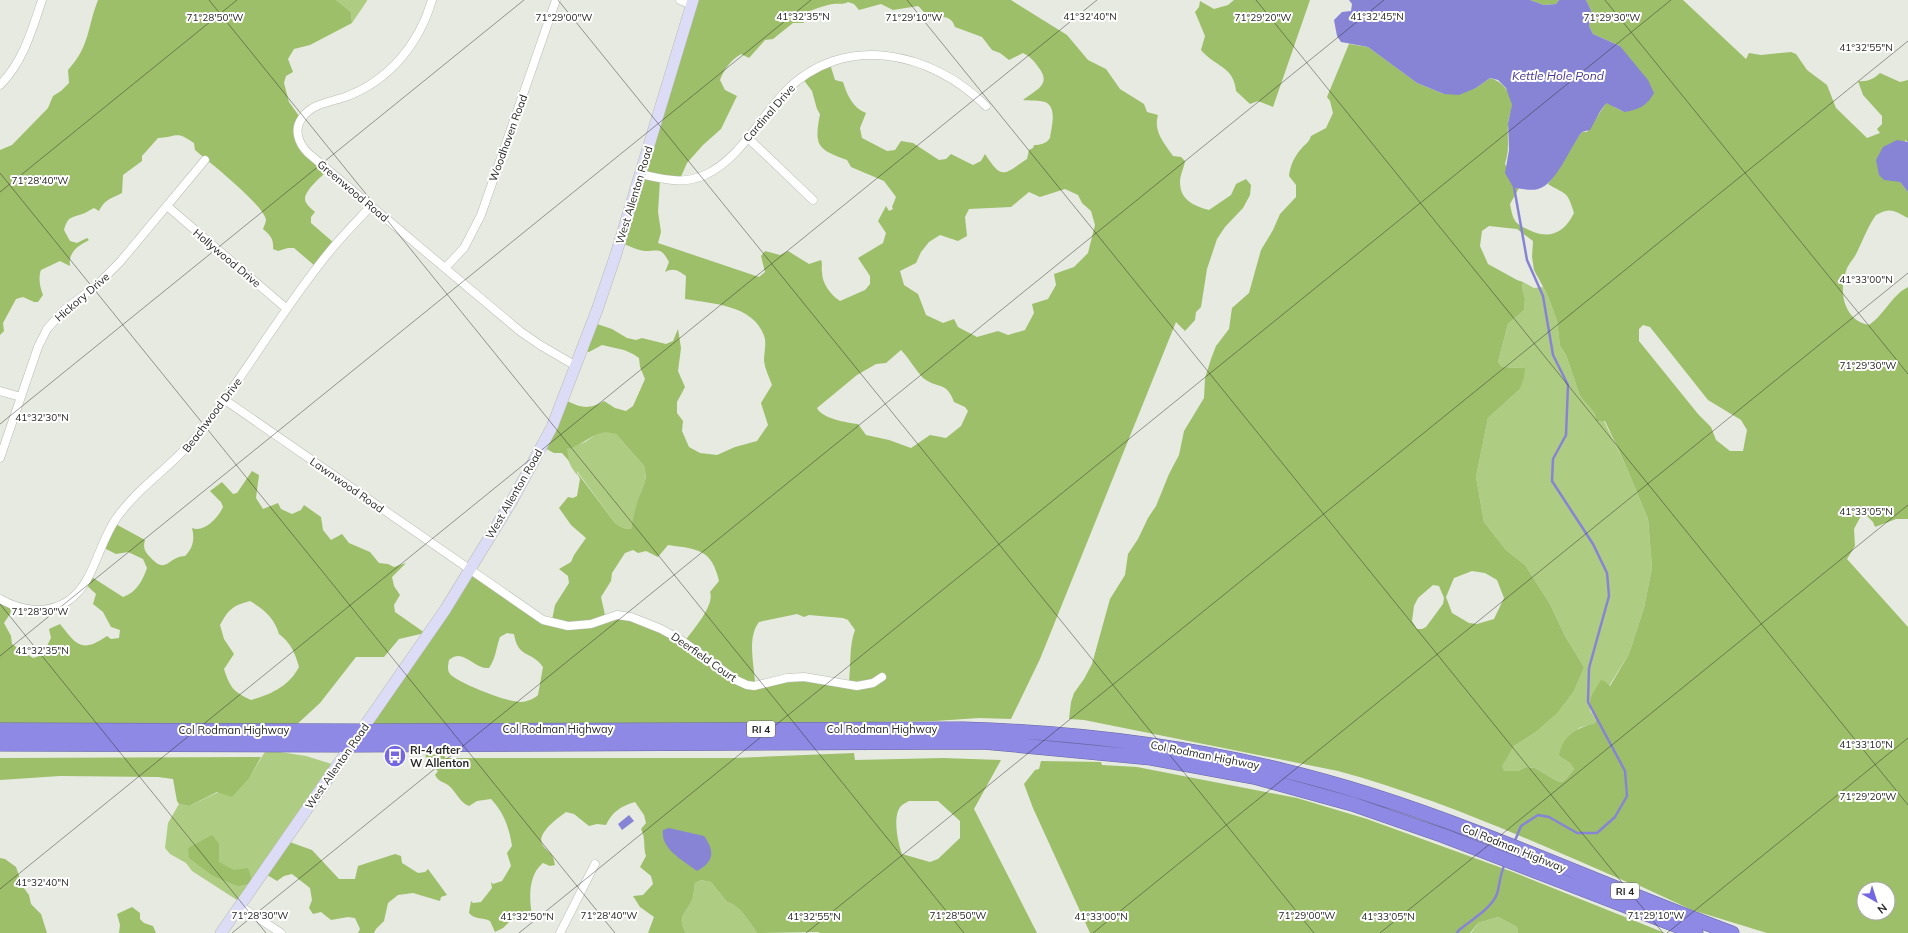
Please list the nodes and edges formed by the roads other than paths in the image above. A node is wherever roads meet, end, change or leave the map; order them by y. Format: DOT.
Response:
graph roads {
  1 [pos="42,0"];
  2 [pos="432,0"];
  3 [pos="556,0"];
  4 [pos="680,0"];
  5 [pos="693,2"];
  6 [pos="0,85"];
  7 [pos="986,106"];
  8 [pos="747,137"];
  9 [pos="205,160"];
  10 [pos="640,174"];
  11 [pos="813,200"];
  12 [pos="167,206"];
  13 [pos="371,206"];
  14 [pos="445,268"];
  15 [pos="287,309"];
  16 [pos="576,366"];
  17 [pos="0,391"];
  18 [pos="21,397"];
  19 [pos="225,400"];
  20 [pos="0,458"];
  21 [pos="469,571"];
  22 [pos="0,599"];
  23 [pos="882,677"];
  24 [pos="0,730"];
  25 [pos="361,731"];
  26 [pos="0,744"];
  27 [pos="351,746"];
  28 [pos="1509,853"];
  29 [pos="595,864"];
  30 [pos="240,906"];
  31 [pos="221,933"];
  32 [pos="281,933"];
  33 [pos="560,933"];
  34 [pos="1696,933"];
  35 [pos="1732,933"];
  1 -- 6 [label="street"];
  2 -- 13 [label="street, Greenwood Road"];
  3 -- 14 [label="street, Woodhaven Road"];
  4 -- 5 [label="street"];
  5 -- 10 [label="street, West Allenton Road"];
  7 -- 8 [label="street, Cardinal Drive"];
  8 -- 10 [label="street, Cardinal Drive"];
  8 -- 11 [label="street"];
  9 -- 12 [label="street, Hickory Drive"];
  10 -- 16 [label="street, West Allenton Road"];
  12 -- 15 [label="street, Hollywood Drive"];
  12 -- 18 [label="street, Hickory Drive"];
  13 -- 14 [label="street, Greenwood Road"];
  13 -- 15 [label="street, Beachwood Drive"];
  14 -- 16 [label="street, Greenwood Road"];
  15 -- 19 [label="street, Beachwood Drive"];
  16 -- 21 [label="street, West Allenton Road"];
  17 -- 18 [label="street"];
  18 -- 20 [label="street, Hickory Drive"];
  19 -- 21 [label="street, Lawnwood Road"];
  19 -- 22 [label="street, Beachwood Drive"];
  21 -- 23 [label="street, Deerfield Court"];
  21 -- 25 [label="street, West Allenton Road"];
  24 -- 25 [label="highway, Col Rodman Highway / RI 4"];
  25 -- 27 [label="street, West Allenton Road"];
  25 -- 28 [label="highway, Col Rodman Highway / RI 4"];
  26 -- 27 [label="highway, Col Rodman Highway / RI 4"];
  27 -- 28 [label="highway, Col Rodman Highway / RI 4"];
  27 -- 30 [label="street, West Allenton Road"];
  28 -- 34 [label="highway, Col Rodman Highway / RI 4"];
  28 -- 35 [label="highway, Col Rodman Highway / RI 4"];
  29 -- 33 [label="street"];
  30 -- 31 [label="street, West Allenton Road"];
  30 -- 32 [label="street"];
}
